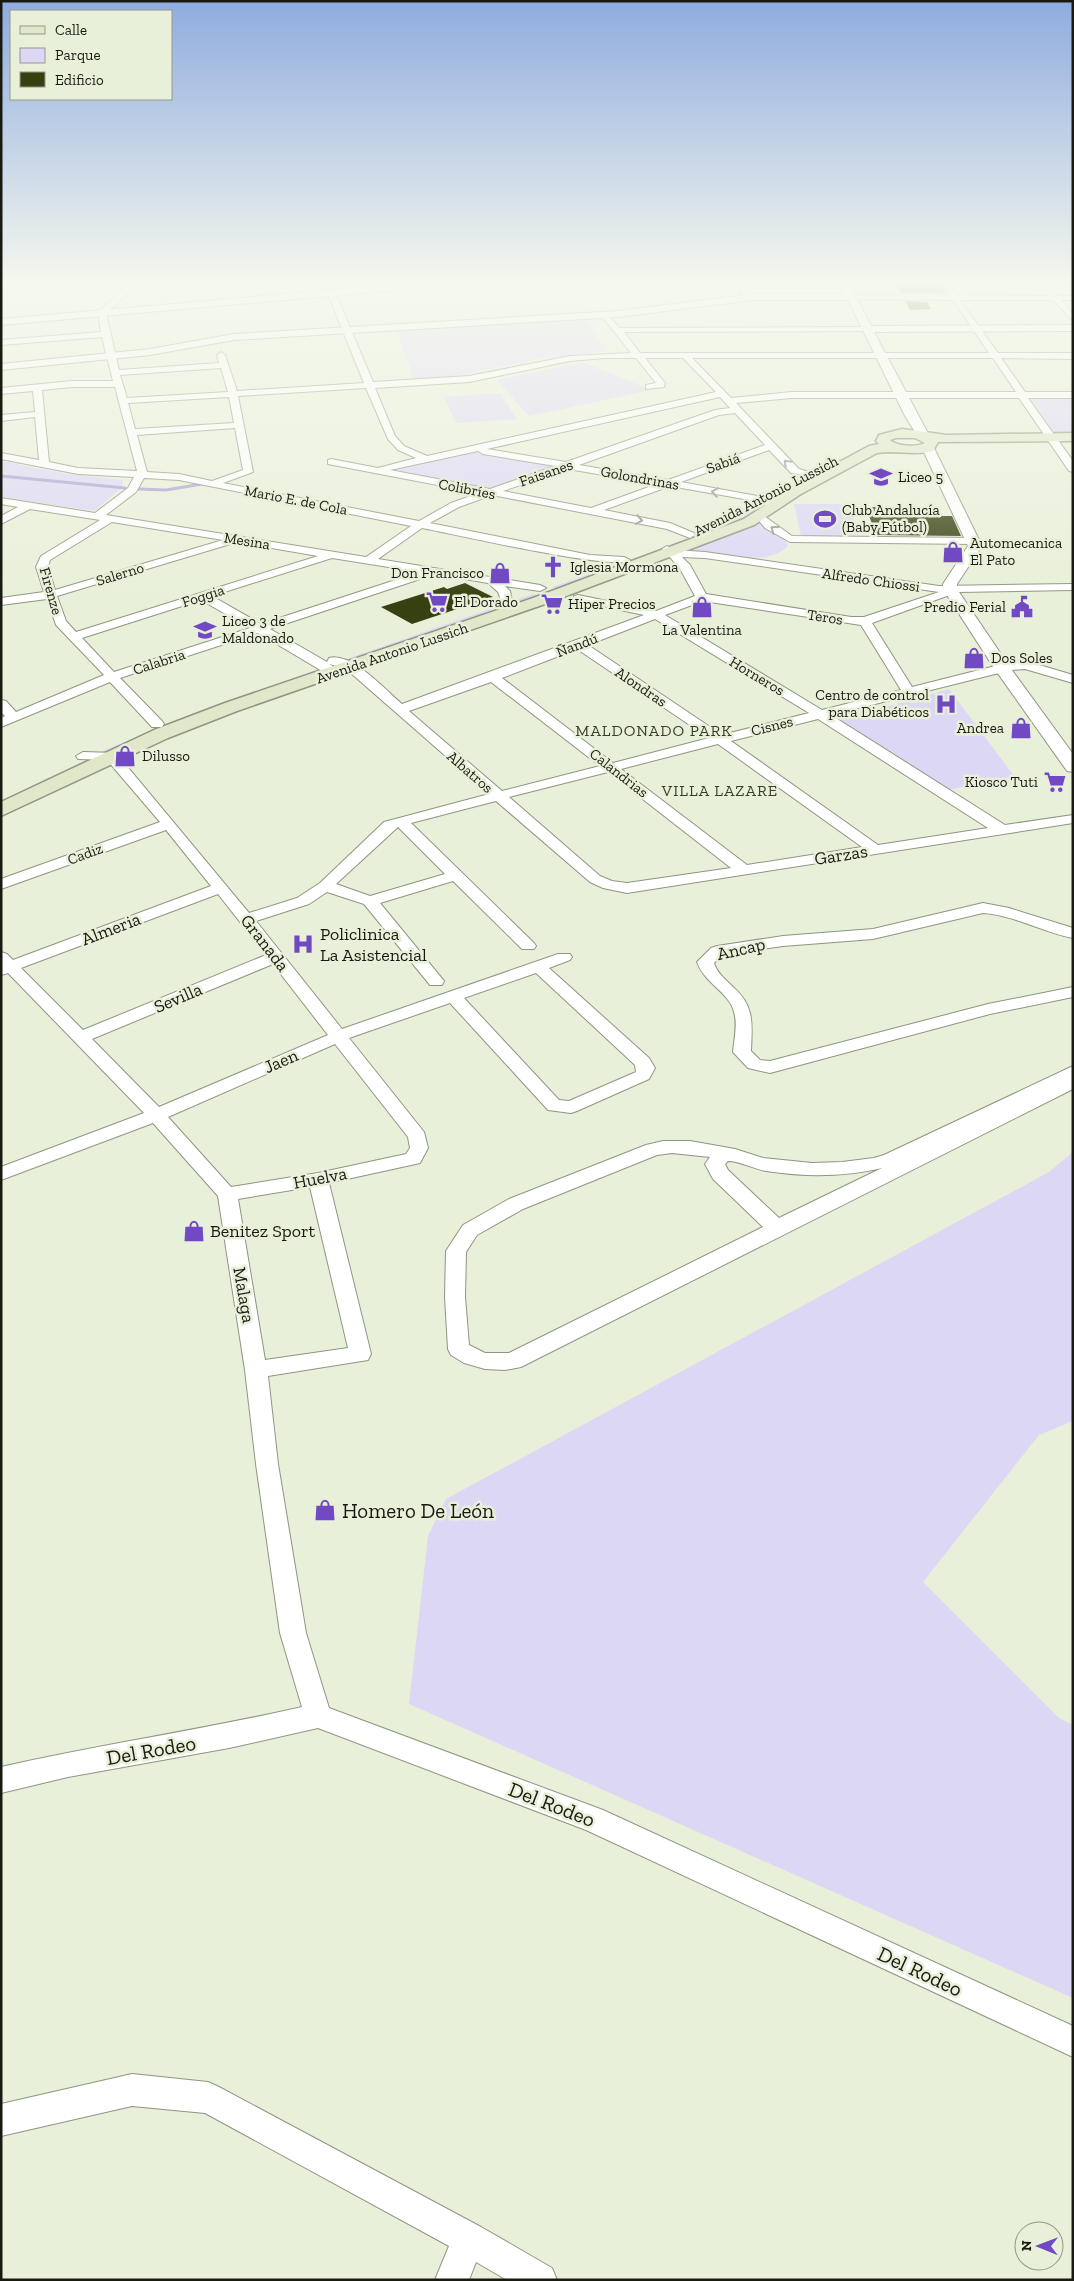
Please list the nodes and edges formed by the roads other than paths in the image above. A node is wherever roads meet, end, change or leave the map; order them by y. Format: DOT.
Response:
graph roads {
  1 [pos="20,389"];
  2 [pos="37,389"];
  3 [pos="121,389"];
  4 [pos="232,389"];
  5 [pos="303,389"];
  6 [pos="373,389"];
  7 [pos="717,389"];
  8 [pos="898,389"];
  9 [pos="1018,389"];
  10 [pos="1,391"];
  11 [pos="233,394"];
  12 [pos="901,395"];
  13 [pos="1022,395"];
  14 [pos="1073,395"];
  15 [pos="724,397"];
  16 [pos="124,402"];
  17 [pos="736,410"];
  18 [pos="39,414"];
  19 [pos="910,416"];
  20 [pos="1,418"];
  21 [pos="239,425"];
  22 [pos="133,432"];
  23 [pos="900,434"];
  24 [pos="1073,436"];
  25 [pos="1052,440"];
  26 [pos="926,442"];
  27 [pos="887,443"];
  28 [pos="1073,443"];
  29 [pos="770,446"];
  30 [pos="473,449"];
  31 [pos="911,450"];
  32 [pos="1,456"];
  33 [pos="426,459"];
  34 [pos="331,462"];
  35 [pos="44,465"];
  36 [pos="566,466"];
  37 [pos="936,467"];
  38 [pos="1073,469"];
  39 [pos="374,471"];
  40 [pos="141,475"];
  41 [pos="808,475"];
  42 [pos="209,483"];
  43 [pos="668,483"];
  44 [pos="488,492"];
  45 [pos="1,501"];
  46 [pos="29,505"];
  47 [pos="764,508"];
  48 [pos="591,512"];
  49 [pos="98,516"];
  50 [pos="111,518"];
  51 [pos="1,521"];
  52 [pos="421,524"];
  53 [pos="690,535"];
  54 [pos="236,539"];
  55 [pos="974,541"];
  56 [pos="788,548"];
  57 [pos="666,549"];
  58 [pos="332,554"];
  59 [pos="705,555"];
  60 [pos="736,560"];
  61 [pos="367,561"];
  62 [pos="593,564"];
  63 [pos="684,565"];
  64 [pos="434,571"];
  65 [pos="807,571"];
  66 [pos="1073,587"];
  67 [pos="500,589"];
  68 [pos="951,591"];
  69 [pos="542,592"];
  70 [pos="50,595"];
  71 [pos="203,596"];
  72 [pos="702,597"];
  73 [pos="578,598"];
  74 [pos="1,602"];
  75 [pos="656,614"];
  76 [pos="865,621"];
  77 [pos="260,630"];
  78 [pos="74,636"];
  79 [pos="578,644"];
  80 [pos="336,667"];
  81 [pos="1002,668"];
  82 [pos="112,677"];
  83 [pos="493,677"];
  84 [pos="1073,679"];
  85 [pos="909,692"];
  86 [pos="1,704"];
  87 [pos="399,710"];
  88 [pos="820,714"];
  89 [pos="8,721"];
  90 [pos="157,724"];
  91 [pos="719,739"];
  92 [pos="83,756"];
  93 [pos="111,756"];
  94 [pos="610,767"];
  95 [pos="1073,767"];
  96 [pos="1,795"];
  97 [pos="497,796"];
  98 [pos="1,810"];
  99 [pos="1073,819"];
  100 [pos="401,822"];
  101 [pos="168,824"];
  102 [pos="1002,830"];
  103 [pos="876,850"];
  104 [pos="744,870"];
  105 [pos="454,876"];
  106 [pos="1,884"];
  107 [pos="608,885"];
  108 [pos="325,886"];
  109 [pos="221,888"];
  110 [pos="370,901"];
  111 [pos="246,918"];
  112 [pos="1073,933"];
  113 [pos="528,946"];
  114 [pos="276,957"];
  115 [pos="564,957"];
  116 [pos="4,965"];
  117 [pos="538,966"];
  118 [pos="436,981"];
  119 [pos="1073,992"];
  120 [pos="452,995"];
  121 [pos="339,1036"];
  122 [pos="80,1038"];
  123 [pos="1073,1072"];
  124 [pos="1073,1082"];
  125 [pos="156,1115"];
  126 [pos="727,1154"];
  127 [pos="413,1159"];
  128 [pos="829,1171"];
  129 [pos="1,1174"];
  130 [pos="318,1179"];
  131 [pos="848,1192"];
  132 [pos="226,1194"];
  133 [pos="780,1227"];
  134 [pos="256,1370"];
  135 [pos="318,1716"];
  136 [pos="1,1780"];
  137 [pos="1073,2042"];
  138 [pos="1,2120"];
  139 [pos="469,2239"];
  140 [pos="452,2280"];
  141 [pos="540,2280"];
  1 -- 10 [label="street"];
  2 -- 18 [label="street"];
  3 -- 16 [label="street"];
  4 -- 11 [label="street"];
  5 -- 11 [label="street"];
  6 -- 33 [label="street"];
  7 -- 15 [label="street"];
  8 -- 12 [label="street"];
  9 -- 13 [label="street"];
  11 -- 16 [label="street"];
  11 -- 21 [label="street"];
  12 -- 13 [label="street"];
  12 -- 15 [label="street"];
  12 -- 19 [label="street"];
  13 -- 14 [label="street"];
  13 -- 25 [label="street"];
  15 -- 17 [label="street"];
  15 -- 30 [label="street"];
  16 -- 22 [label="street"];
  17 -- 29 [label="street"];
  17 -- 36 [label="street, Faisanes"];
  18 -- 20 [label="street"];
  18 -- 35 [label="street"];
  19 -- 23 [label="street"];
  19 -- 26 [label="street"];
  21 -- 22 [label="street"];
  21 -- 42 [label="street"];
  22 -- 40 [label="street"];
  23 -- 26 [label="main road"];
  23 -- 27 [label="main road"];
  24 -- 25 [label="main road"];
  25 -- 26 [label="main road"];
  25 -- 28 [label="main road"];
  25 -- 38 [label="street"];
  26 -- 31 [label="main road"];
  26 -- 37 [label="street"];
  27 -- 31 [label="main road"];
  27 -- 41 [label="main road, Avenida Antonio Lussich"];
  27 -- 47 [label="main road, Avenida Antonio Lussich"];
  41 -- 29 [label="street, one-way"];
  29 -- 43 [label="street, Sabiá"];
  30 -- 33 [label="street"];
  30 -- 36 [label="street, Golondrinas"];
  31 -- 37 [label="street"];
  32 -- 35 [label="street, Mario E. de Cola"];
  33 -- 39 [label="street"];
  34 -- 39 [label="street, Colibríes"];
  35 -- 40 [label="street, Mario E. de Cola"];
  36 -- 43 [label="street, Golondrinas"];
  36 -- 44 [label="street, Faisanes"];
  37 -- 55 [label="street"];
  39 -- 44 [label="street, Colibríes"];
  40 -- 42 [label="street, Mario E. de Cola"];
  40 -- 49 [label="street"];
  41 -- 47 [label="main road, Avenida Antonio Lussich"];
  42 -- 52 [label="street, Mario E. de Cola"];
  47 -- 43 [label="street, Golondrinas, one-way"];
  43 -- 48 [label="street, Sabiá"];
  44 -- 48 [label="street, Colibríes"];
  44 -- 52 [label="street, Faisanes"];
  45 -- 46 [label="street, Mesina"];
  46 -- 49 [label="street, Mesina"];
  46 -- 51 [label="street"];
  47 -- 53 [label="main road, Avenida Antonio Lussich"];
  56 -- 47 [label="street, one-way"];
  47 -- 57 [label="main road, Avenida Antonio Lussich"];
  48 -- 53 [label="street, Colibríes, one-way"];
  49 -- 50 [label="street, Mesina"];
  50 -- 54 [label="street, Mesina"];
  50 -- 70 [label="street, Firenze"];
  52 -- 61 [label="street, Faisanes"];
  52 -- 62 [label="street, Mario E. de Cola"];
  53 -- 57 [label="main road, Avenida Antonio Lussich"];
  54 -- 58 [label="street, Mesina"];
  54 -- 70 [label="street, Salerno"];
  55 -- 56 [label="street"];
  55 -- 68 [label="street"];
  56 -- 60 [label="street"];
  56 -- 65 [label="street"];
  57 -- 59 [label="street, Alfredo Chiossi"];
  57 -- 62 [label="main road, Avenida Antonio Lussich"];
  57 -- 63 [label="street"];
  57 -- 69 [label="main road, Avenida Antonio Lussich"];
  58 -- 61 [label="street, Mesina"];
  58 -- 71 [label="street, Foggia"];
  59 -- 60 [label="street, Alfredo Chiossi"];
  59 -- 63 [label="street"];
  60 -- 65 [label="street, Alfredo Chiossi"];
  61 -- 64 [label="street, Mesina"];
  62 -- 69 [label="main road, Avenida Antonio Lussich"];
  63 -- 72 [label="street"];
  64 -- 67 [label="street, Mesina"];
  64 -- 77 [label="street, Calabria"];
  65 -- 68 [label="street, Alfredo Chiossi"];
  66 -- 68 [label="street, Alfredo Chiossi"];
  67 -- 69 [label="main road, Avenida Antonio Lussich"];
  67 -- 80 [label="main road, Avenida Antonio Lussich"];
  68 -- 76 [label="street"];
  68 -- 81 [label="street"];
  69 -- 80 [label="main road, Avenida Antonio Lussich"];
  70 -- 74 [label="street, Salerno"];
  70 -- 78 [label="street, Firenze"];
  71 -- 77 [label="street, Albatros"];
  71 -- 78 [label="street, Foggia"];
  72 -- 75 [label="street, Ñandú"];
  72 -- 76 [label="street, Teros"];
  73 -- 75 [label="street, Horneros"];
  75 -- 79 [label="street, Ñandú"];
  75 -- 88 [label="street, Horneros"];
  76 -- 85 [label="street, Teros"];
  77 -- 80 [label="street, Albatros"];
  77 -- 82 [label="street, Calabria"];
  78 -- 82 [label="street, Firenze"];
  79 -- 83 [label="street, Ñandú"];
  79 -- 91 [label="street, Alondras"];
  80 -- 87 [label="street, Albatros"];
  80 -- 90 [label="main road, Avenida Antonio Lussich"];
  80 -- 93 [label="main road, Avenida Antonio Lussich"];
  81 -- 84 [label="street, Cisnes"];
  81 -- 85 [label="street, Cisnes"];
  81 -- 95 [label="street"];
  82 -- 89 [label="street, Calabria"];
  82 -- 90 [label="street, Firenze"];
  83 -- 87 [label="street, Ñandú"];
  83 -- 94 [label="street, Calandrias"];
  85 -- 88 [label="street, Cisnes"];
  86 -- 89 [label="street"];
  87 -- 97 [label="street, Albatros"];
  88 -- 91 [label="street, Cisnes"];
  88 -- 102 [label="street, Horneros"];
  90 -- 92 [label="main road, Avenida Antonio Lussich"];
  91 -- 94 [label="street, Cisnes"];
  91 -- 103 [label="street, Alondras"];
  92 -- 93 [label="street"];
  92 -- 96 [label="main road, Avenida Antonio Lussich"];
  93 -- 98 [label="main road, Avenida Antonio Lussich"];
  93 -- 101 [label="street, Granada"];
  94 -- 97 [label="street, Cisnes"];
  94 -- 104 [label="street, Calandrias"];
  97 -- 100 [label="street, Cisnes"];
  97 -- 107 [label="street, Albatros"];
  99 -- 102 [label="street, Garzas"];
  100 -- 105 [label="street"];
  100 -- 108 [label="street, Cisnes"];
  101 -- 106 [label="street, Cadiz"];
  101 -- 109 [label="street, Granada"];
  102 -- 103 [label="street, Garzas"];
  103 -- 104 [label="street, Garzas"];
  104 -- 107 [label="street, Garzas"];
  105 -- 110 [label="street"];
  105 -- 113 [label="street"];
  108 -- 110 [label="street"];
  108 -- 111 [label="street, Cisnes"];
  109 -- 111 [label="street, Granada"];
  109 -- 116 [label="street, Almeria"];
  110 -- 118 [label="street"];
  111 -- 114 [label="street, Granada"];
  112 -- 119 [label="street, Ancap"];
  114 -- 121 [label="street, Granada"];
  114 -- 122 [label="street, Sevilla"];
  115 -- 117 [label="street, Jaen"];
  116 -- 122 [label="street"];
  117 -- 120 [label="street, Jaen"];
  117 -- 120 [label="street"];
  120 -- 121 [label="street, Jaen"];
  121 -- 125 [label="street, Jaen"];
  121 -- 127 [label="street, Granada"];
  122 -- 125 [label="street"];
  123 -- 128 [label="street"];
  124 -- 131 [label="street"];
  125 -- 129 [label="street, Jaen"];
  125 -- 132 [label="street"];
  126 -- 128 [label="street"];
  126 -- 133 [label="street"];
  126 -- 133 [label="street"];
  127 -- 130 [label="street, Huelva"];
  128 -- 131 [label="street"];
  130 -- 132 [label="street, Huelva"];
  130 -- 134 [label="street"];
  131 -- 133 [label="street"];
  132 -- 134 [label="street, Malaga"];
  134 -- 135 [label="street, Malaga"];
  135 -- 136 [label="street, Del Rodeo"];
  135 -- 137 [label="street, Del Rodeo"];
  138 -- 139 [label="street"];
  139 -- 140 [label="street"];
  139 -- 141 [label="street"];
}
